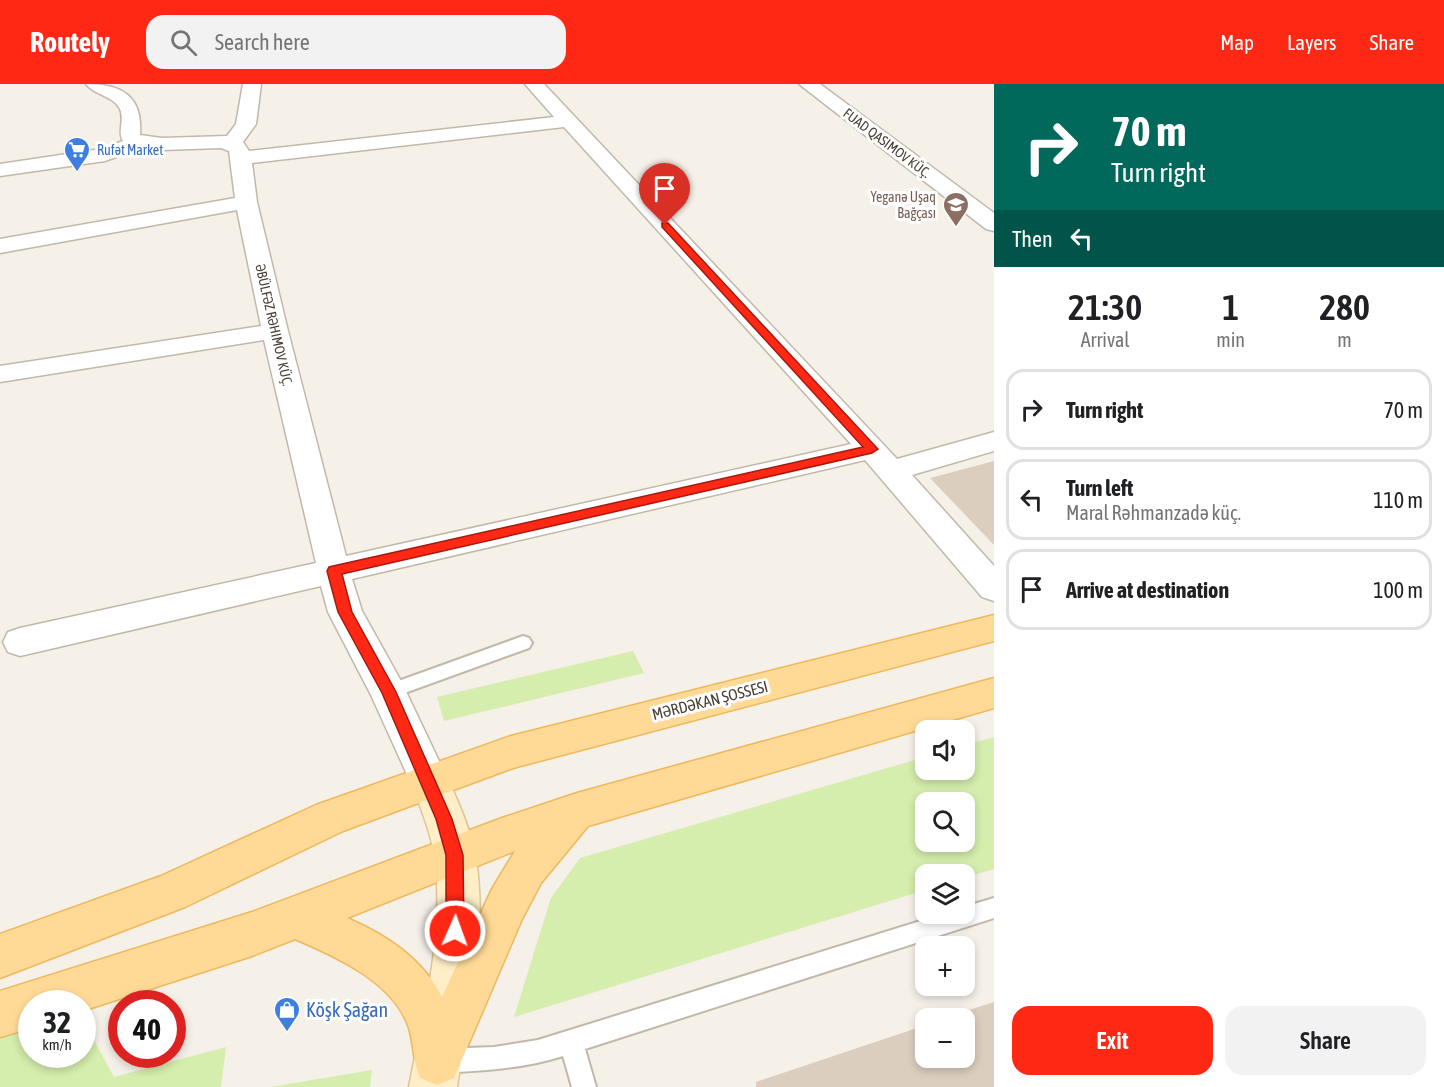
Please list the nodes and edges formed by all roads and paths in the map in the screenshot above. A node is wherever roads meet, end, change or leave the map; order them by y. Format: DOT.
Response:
graph roads {
  1 [pos="95,84"];
  2 [pos="252,84"];
  3 [pos="534,84"];
  4 [pos="808,84"];
  5 [pos="570,121"];
  6 [pos="136,143"];
  7 [pos="237,151"];
  8 [pos="0,170"];
  9 [pos="246,202"];
  10 [pos="994,224"];
  11 [pos="0,246"];
  12 [pos="275,331"];
  13 [pos="0,374"];
  14 [pos="994,441"];
  15 [pos="881,460"];
  16 [pos="334,571"];
  17 [pos="994,588"];
  18 [pos="994,627"];
  19 [pos="20,642"];
  20 [pos="523,643"];
  21 [pos="388,692"];
  22 [pos="994,693"];
  23 [pos="429,780"];
  24 [pos="577,811"];
  25 [pos="454,855"];
  26 [pos="994,908"];
  27 [pos="294,917"];
  28 [pos="0,956"];
  29 [pos="79,990"];
  30 [pos="18,1009"];
  31 [pos="0,1014"];
  32 [pos="571,1042"];
  33 [pos="435,1074"];
  34 [pos="584,1087"];
  1 -- 6 [label="street"];
  2 -- 7 [label="street"];
  3 -- 5 [label="street"];
  4 -- 10 [label="street"];
  5 -- 7 [label="street"];
  5 -- 15 [label="street"];
  6 -- 7 [label="street"];
  6 -- 8 [label="street"];
  7 -- 9 [label="street, ƏBÜLFƏZ RƏHIMOV KÜÇ."];
  9 -- 11 [label="street"];
  9 -- 12 [label="street, ƏBÜLFƏZ RƏHIMOV KÜÇ."];
  12 -- 13 [label="street"];
  12 -- 16 [label="street, ƏBÜLFƏZ RƏHIMOV KÜÇ."];
  14 -- 15 [label="street"];
  15 -- 16 [label="street"];
  15 -- 17 [label="street"];
  16 -- 19 [label="street"];
  16 -- 21 [label="street, ƏBÜLFƏZ RƏHIMOV KÜÇ."];
  18 -- 23 [label="main road, MƏRDƏKAN ŞOSSESI"];
  20 -- 21 [label="lane"];
  21 -- 23 [label="street, ƏBÜLFƏZ RƏHIMOV KÜÇ."];
  22 -- 24 [label="main road"];
  23 -- 25 [label="street"];
  23 -- 28 [label="main road, MƏRDƏKAN ŞOSSESI"];
  24 -- 25 [label="main road"];
  24 -- 33 [label="main road"];
  25 -- 27 [label="main road"];
  25 -- 33 [label="street"];
  26 -- 32 [label="lane"];
  27 -- 29 [label="main road"];
  27 -- 33 [label="main road"];
  30 -- 31 [label="main road"];
  32 -- 33 [label="lane"];
  32 -- 34 [label="lane"];
}
